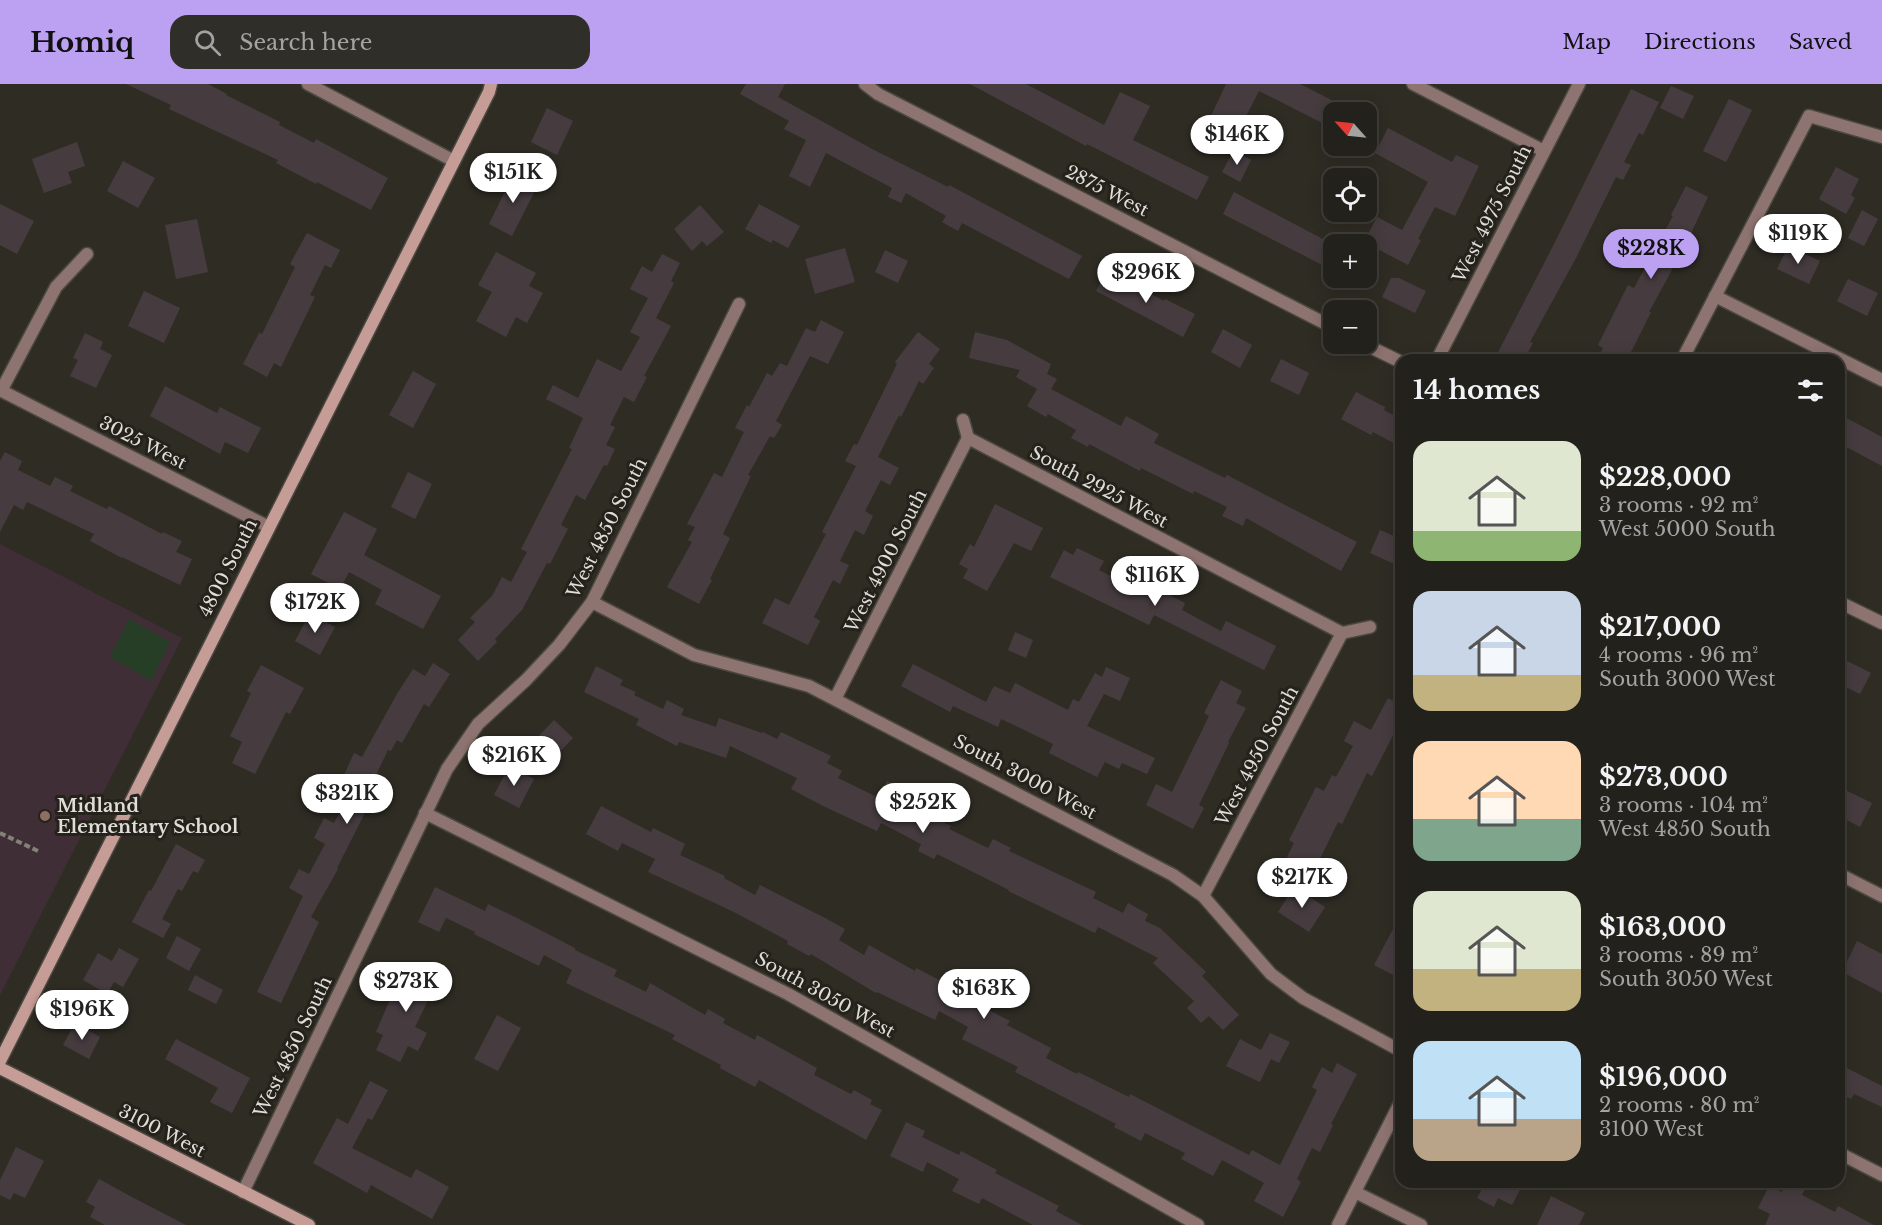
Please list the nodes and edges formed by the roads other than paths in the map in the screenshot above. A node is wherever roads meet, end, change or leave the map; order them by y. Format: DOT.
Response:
graph roads {
  1 [pos="308,84"];
  2 [pos="865,84"];
  3 [pos="1413,84"];
  4 [pos="1579,84"];
  5 [pos="492,87"];
  6 [pos="1882,137"];
  7 [pos="1544,151"];
  8 [pos="454,160"];
  9 [pos="87,254"];
  10 [pos="1715,296"];
  11 [pos="739,304"];
  12 [pos="1323,322"];
  13 [pos="1377,350"];
  14 [pos="1440,354"];
  15 [pos="1685,354"];
  16 [pos="1830,354"];
  17 [pos="1395,359"];
  18 [pos="1845,361"];
  19 [pos="1882,380"];
  20 [pos="1,391"];
  21 [pos="963,420"];
  22 [pos="968,438"];
  23 [pos="269,528"];
  24 [pos="592,602"];
  25 [pos="1845,605"];
  26 [pos="1882,623"];
  27 [pos="1370,627"];
  28 [pos="1342,633"];
  29 [pos="836,699"];
  30 [pos="425,813"];
  31 [pos="1845,877"];
  32 [pos="1203,896"];
  33 [pos="1882,896"];
  34 [pos="1395,1048"];
  35 [pos="0,1061"];
  36 [pos="0,1068"];
  37 [pos="1395,1113"];
  38 [pos="1845,1156"];
  39 [pos="1882,1175"];
  40 [pos="243,1191"];
  41 [pos="1355,1192"];
  42 [pos="309,1225"];
  43 [pos="1198,1225"];
  44 [pos="1338,1225"];
  45 [pos="1421,1225"];
  1 -- 8 [label="street"];
  2 -- 12 [label="street, 2875 West"];
  3 -- 7 [label="street"];
  4 -- 7 [label="street, West 4975 South"];
  5 -- 8 [label="main road, 4800 South"];
  6 -- 10 [label="street"];
  7 -- 14 [label="street, West 4975 South"];
  8 -- 23 [label="main road, 4800 South"];
  9 -- 20 [label="street"];
  10 -- 15 [label="street"];
  10 -- 16 [label="street"];
  11 -- 24 [label="street, West 4850 South"];
  13 -- 17 [label="street"];
  18 -- 19 [label="street"];
  20 -- 23 [label="street, 3025 West"];
  21 -- 22 [label="street"];
  22 -- 28 [label="street, South 2925 West"];
  22 -- 29 [label="street, West 4900 South"];
  23 -- 35 [label="main road, 4800 South"];
  24 -- 29 [label="street, South 3000 West"];
  24 -- 30 [label="street, West 4850 South"];
  25 -- 26 [label="street"];
  27 -- 28 [label="street"];
  28 -- 32 [label="street, West 4950 South"];
  29 -- 32 [label="street, South 3000 West"];
  30 -- 40 [label="street, West 4850 South"];
  30 -- 43 [label="street, South 3050 West"];
  31 -- 33 [label="street"];
  32 -- 34 [label="street, South 3000 West"];
  36 -- 40 [label="main road, 3100 West"];
  37 -- 41 [label="street"];
  38 -- 39 [label="street"];
  40 -- 42 [label="main road, 3100 West"];
  41 -- 44 [label="street"];
  41 -- 45 [label="street"];
}
